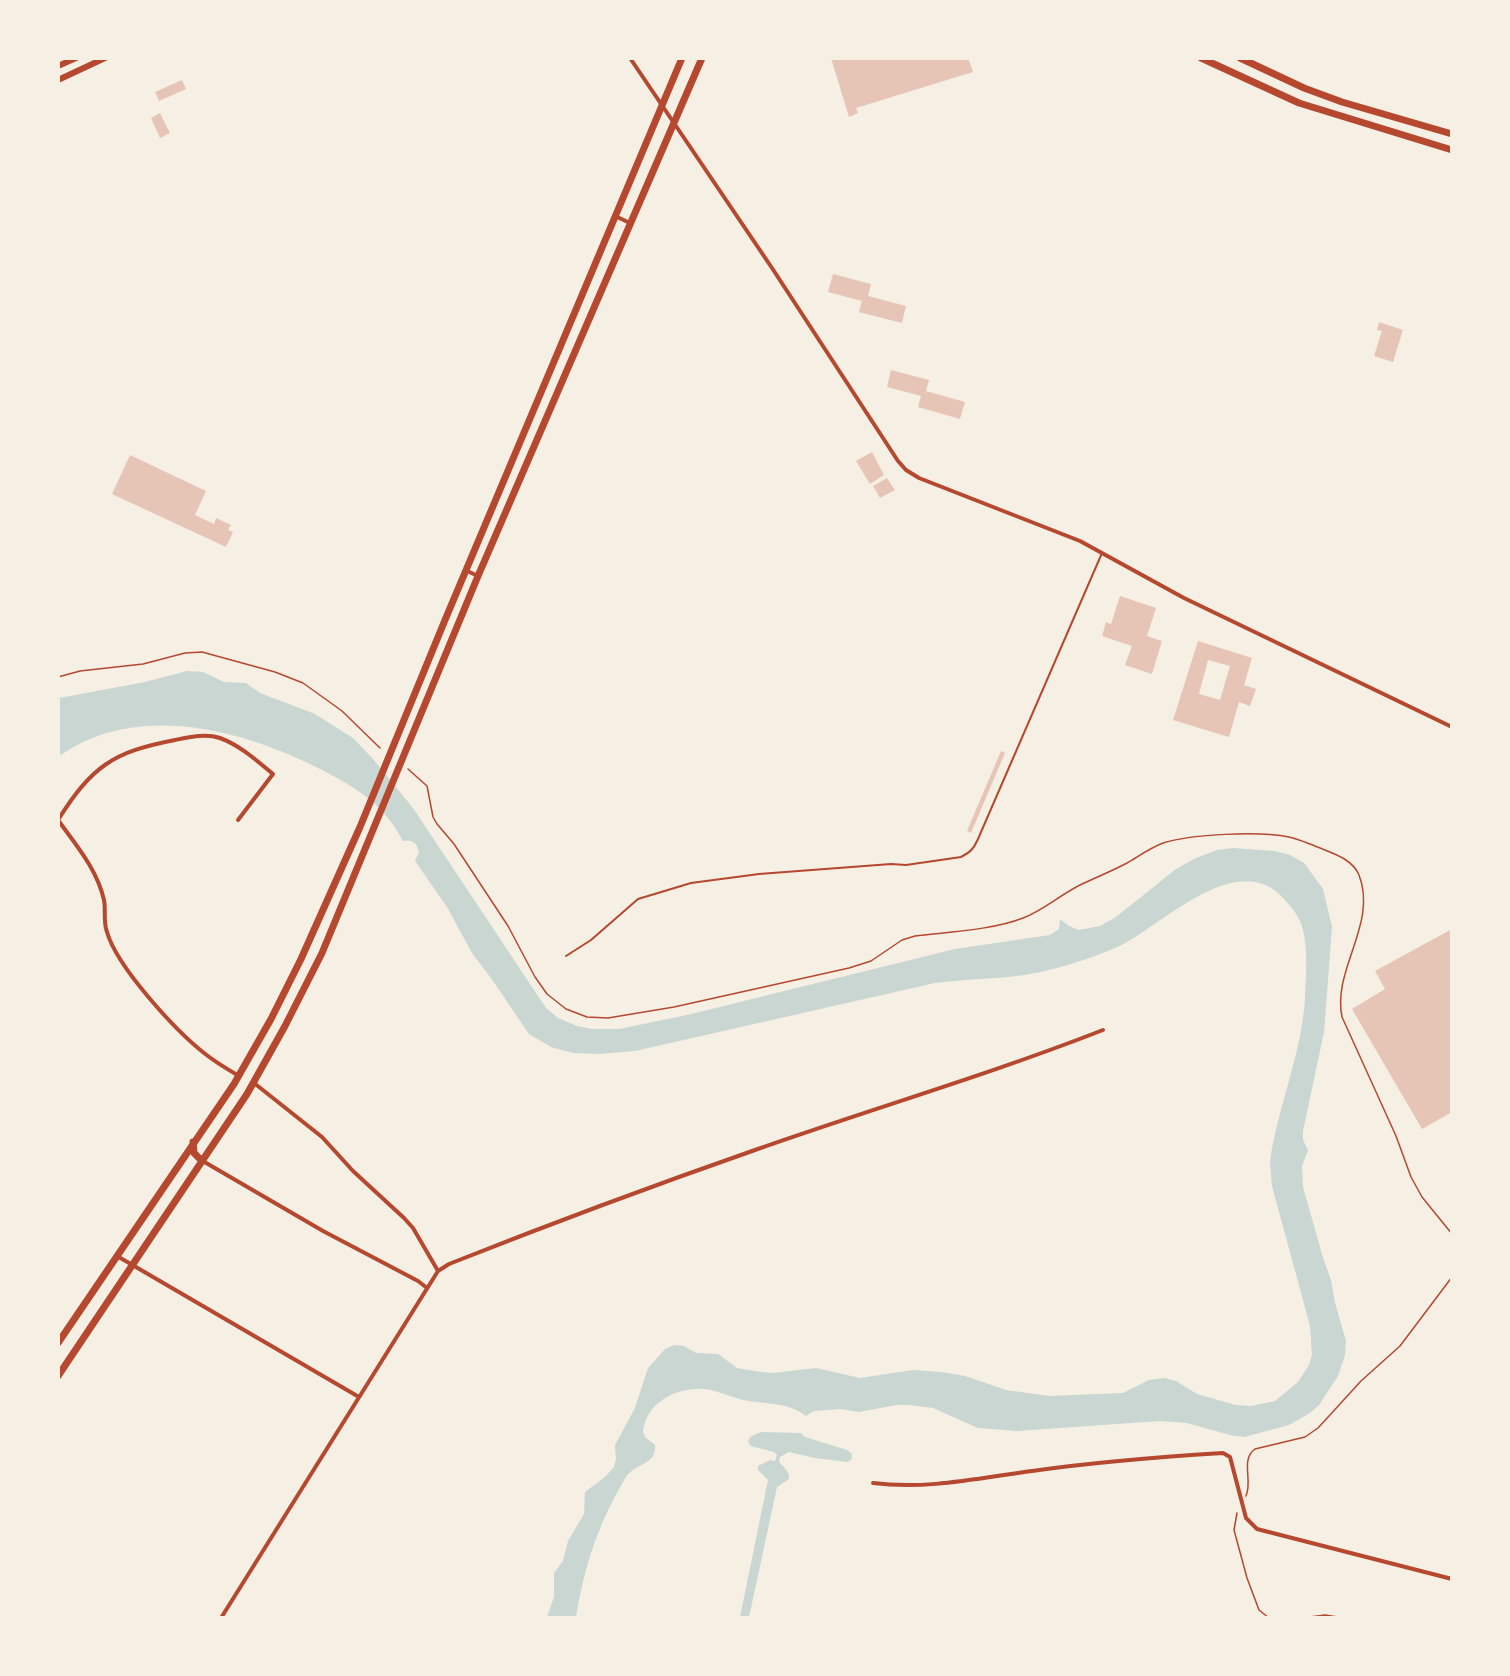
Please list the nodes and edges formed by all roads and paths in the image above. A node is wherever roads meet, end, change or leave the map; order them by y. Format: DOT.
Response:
graph roads {
  1 [pos="76,58"];
  2 [pos="105,58"];
  3 [pos="630,58"];
  4 [pos="682,58"];
  5 [pos="702,58"];
  6 [pos="1201,58"];
  7 [pos="1240,58"];
  8 [pos="58,66"];
  9 [pos="58,80"];
  10 [pos="662,107"];
  11 [pos="673,125"];
  12 [pos="1452,134"];
  13 [pos="1452,150"];
  14 [pos="615,216"];
  15 [pos="630,223"];
  16 [pos="1102,553"];
  17 [pos="466,571"];
  18 [pos="478,576"];
  19 [pos="58,677"];
  20 [pos="1452,727"];
  21 [pos="380,748"];
  22 [pos="408,769"];
  23 [pos="58,820"];
  24 [pos="238,820"];
  25 [pos="566,956"];
  26 [pos="1102,1030"];
  27 [pos="239,1076"];
  28 [pos="254,1083"];
  29 [pos="193,1143"];
  30 [pos="188,1150"];
  31 [pos="201,1160"];
  32 [pos="196,1168"];
  33 [pos="1452,1234"];
  34 [pos="117,1256"];
  35 [pos="131,1265"];
  36 [pos="438,1271"];
  37 [pos="1452,1277"];
  38 [pos="427,1288"];
  39 [pos="58,1343"];
  40 [pos="58,1376"];
  41 [pos="359,1397"];
  42 [pos="873,1483"];
  43 [pos="1242,1505"];
  44 [pos="1452,1579"];
  45 [pos="221,1617"];
  46 [pos="1269,1617"];
  47 [pos="1302,1617"];
  48 [pos="1344,1617"];
  1 -- 8 [label="main road"];
  2 -- 9 [label="main road"];
  3 -- 10 [label="street"];
  4 -- 10 [label="main road"];
  5 -- 11 [label="main road"];
  6 -- 13 [label="main road"];
  7 -- 12 [label="main road"];
  10 -- 11 [label="street"];
  10 -- 14 [label="main road"];
  11 -- 15 [label="main road"];
  11 -- 16 [label="street"];
  14 -- 15 [label="street"];
  14 -- 17 [label="main road"];
  15 -- 18 [label="main road"];
  16 -- 20 [label="street"];
  16 -- 25 [label="lane"];
  17 -- 18 [label="street"];
  17 -- 27 [label="main road"];
  18 -- 28 [label="main road"];
  19 -- 21 [label="path"];
  22 -- 33 [label="path"];
  23 -- 24 [label="street"];
  23 -- 27 [label="street"];
  26 -- 36 [label="street"];
  27 -- 29 [label="main road"];
  28 -- 31 [label="main road"];
  28 -- 36 [label="street"];
  29 -- 30 [label="main road"];
  29 -- 31 [label="main road"];
  30 -- 32 [label="main road"];
  30 -- 34 [label="main road"];
  31 -- 32 [label="main road"];
  31 -- 38 [label="street"];
  32 -- 35 [label="main road"];
  34 -- 35 [label="street"];
  34 -- 39 [label="main road"];
  35 -- 40 [label="main road"];
  35 -- 41 [label="street"];
  36 -- 38 [label="street"];
  37 -- 43 [label="path"];
  38 -- 41 [label="street"];
  41 -- 45 [label="street"];
  42 -- 43 [label="street"];
  43 -- 44 [label="street"];
  43 -- 46 [label="path"];
  47 -- 48 [label="path"];
}
